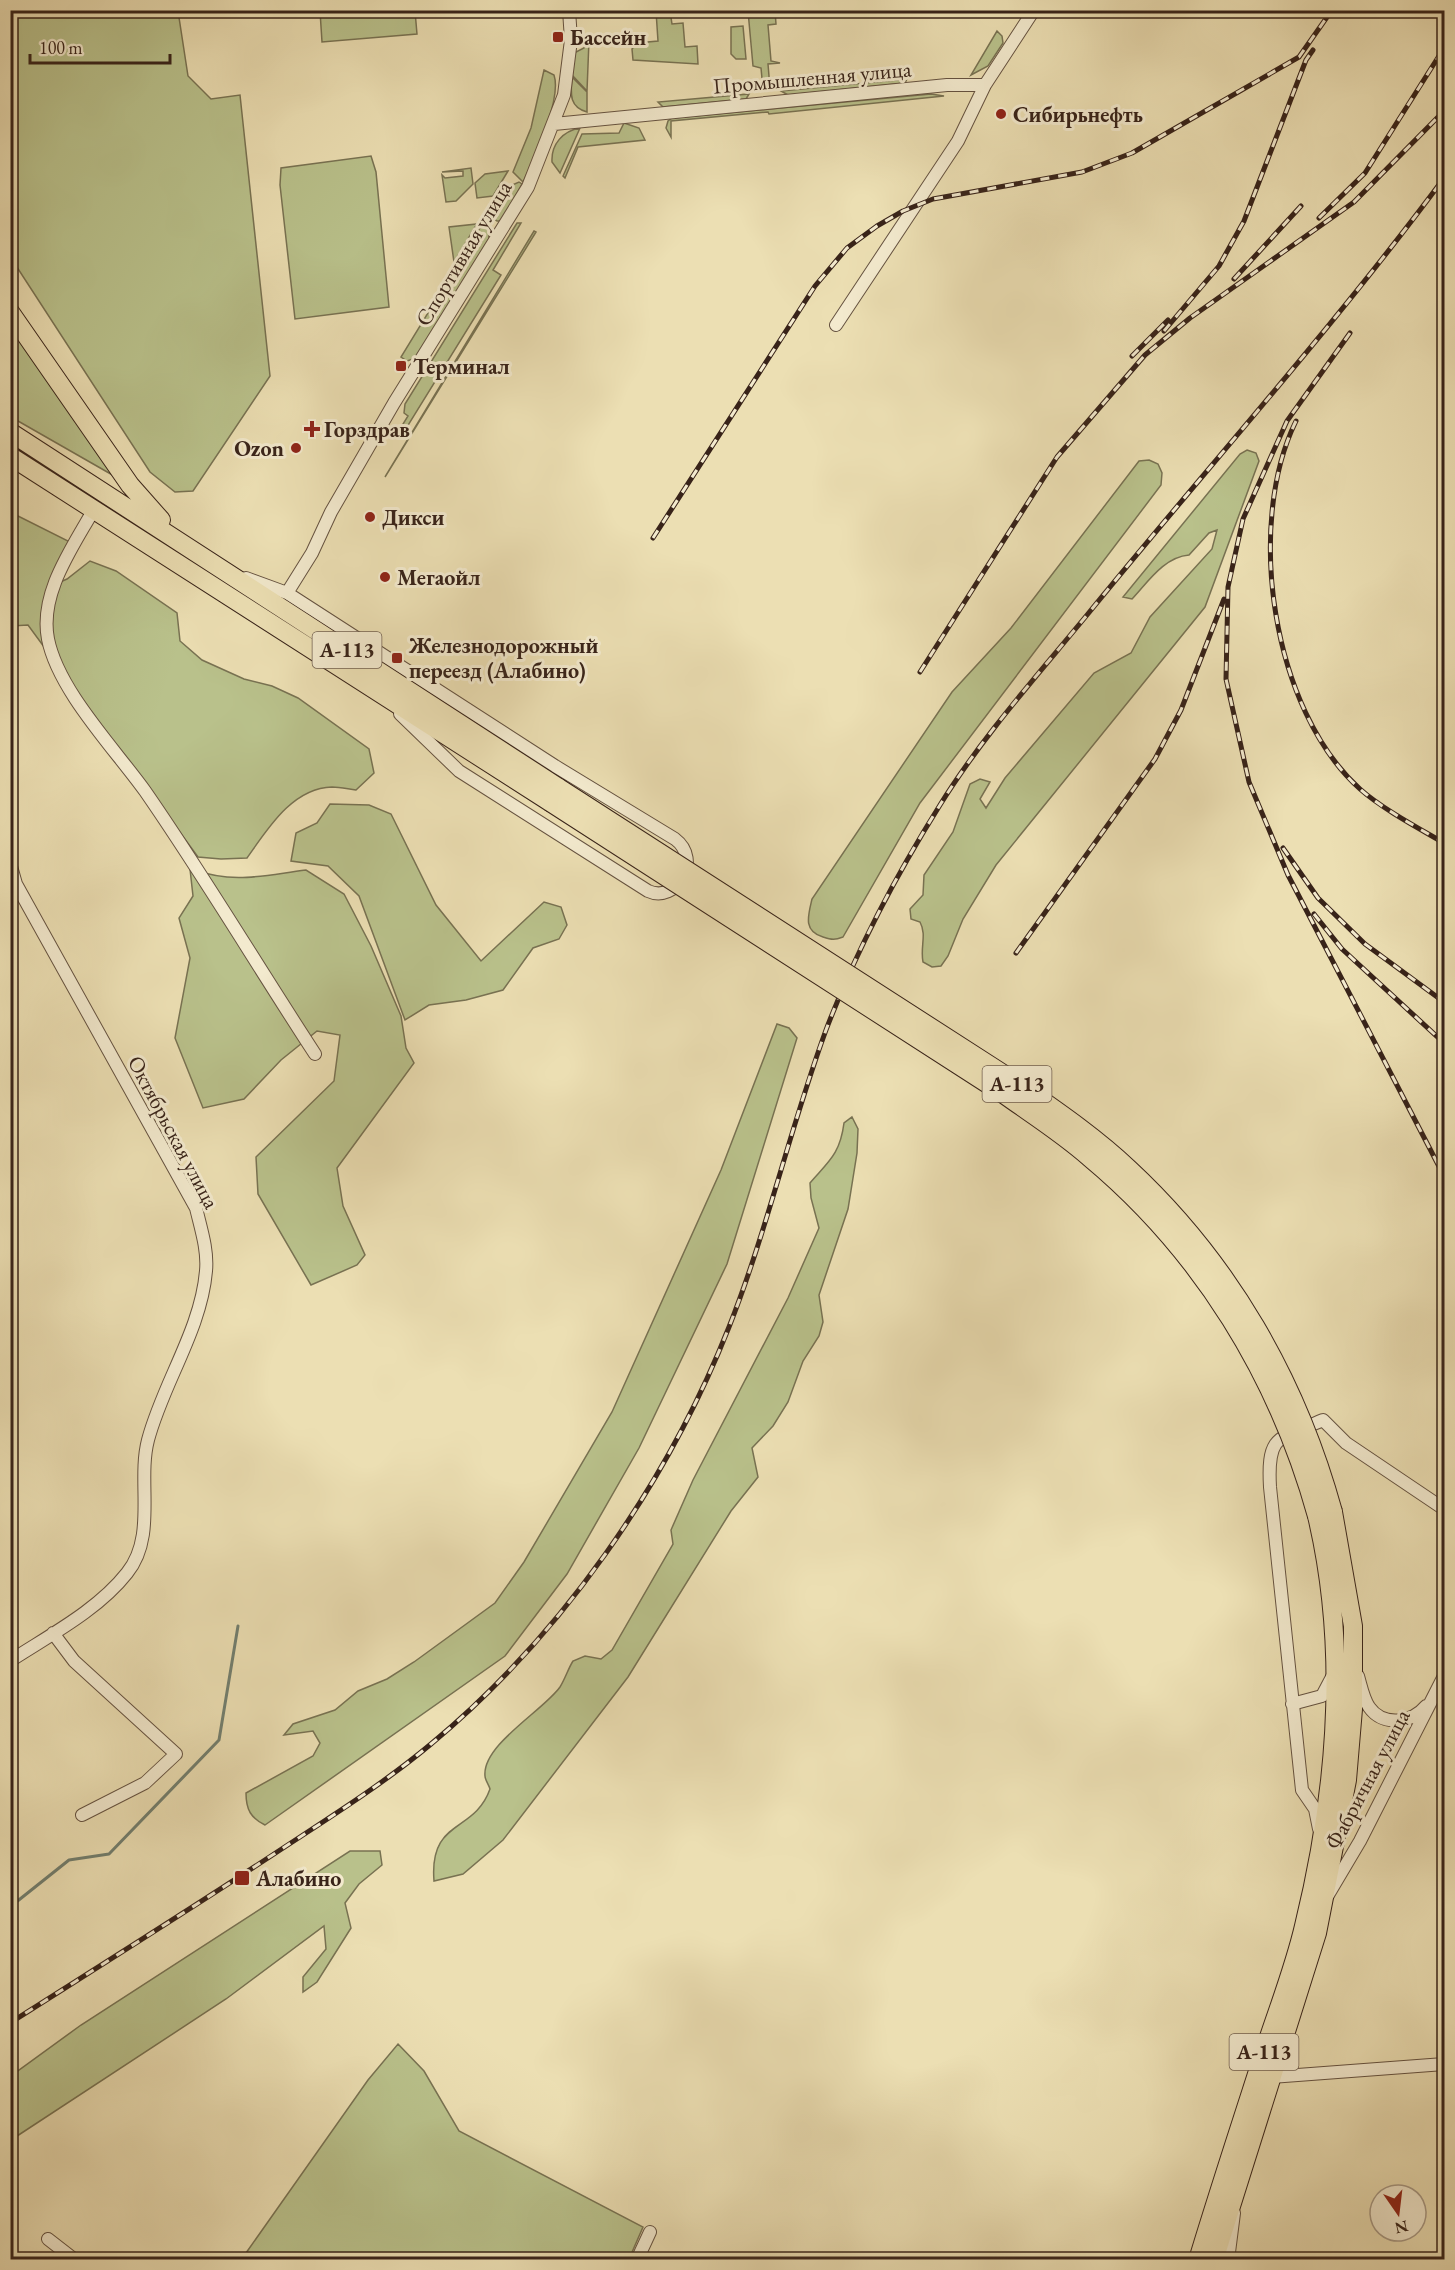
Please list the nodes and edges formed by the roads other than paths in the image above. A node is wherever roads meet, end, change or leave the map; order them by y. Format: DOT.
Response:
graph roads {
  1 [pos="569,10"];
  2 [pos="1034,10"];
  3 [pos="985,86"];
  4 [pos="554,124"];
  5 [pos="10,312"];
  6 [pos="836,325"];
  7 [pos="10,432"];
  8 [pos="10,456"];
  9 [pos="10,469"];
  10 [pos="86,504"];
  11 [pos="176,537"];
  12 [pos="228,572"];
  13 [pos="287,593"];
  14 [pos="345,669"];
  15 [pos="419,678"];
  16 [pos="467,728"];
  17 [pos="555,795"];
  18 [pos="10,863"];
  19 [pos="315,1054"];
  20 [pos="1444,1509"];
  21 [pos="1325,1514"];
  22 [pos="53,1633"];
  23 [pos="1337,1654"];
  24 [pos="10,1661"];
  25 [pos="1354,1663"];
  26 [pos="1444,1676"];
  27 [pos="1433,1698"];
  28 [pos="1292,1704"];
  29 [pos="82,1815"];
  30 [pos="1320,1842"];
  31 [pos="1325,1900"];
  32 [pos="1444,2064"];
  33 [pos="1271,2077"];
  34 [pos="1236,2188"];
  35 [pos="650,2232"];
  36 [pos="48,2239"];
  37 [pos="75,2259"];
  38 [pos="637,2259"];
  39 [pos="1198,2259"];
  40 [pos="1214,2259"];
  41 [pos="1228,2259"];
  1 -- 4 [label="street, Спортивная улица"];
  2 -- 3 [label="street"];
  3 -- 4 [label="street, Промышленная улица"];
  3 -- 6 [label="street"];
  4 -- 13 [label="street, Спортивная улица"];
  5 -- 11 [label="highway"];
  7 -- 11 [label="highway, А-113"];
  8 -- 10 [label="highway, А-113"];
  9 -- 10 [label="highway"];
  10 -- 14 [label="highway, А-113"];
  10 -- 19 [label="street"];
  11 -- 12 [label="highway, А-113"];
  12 -- 13 [label="street"];
  12 -- 16 [label="highway, А-113"];
  13 -- 15 [label="street"];
  14 -- 15 [label="street"];
  14 -- 17 [label="highway, А-113"];
  15 -- 16 [label="street"];
  16 -- 17 [label="highway, А-113"];
  17 -- 21 [label="highway, А-113, bridge"];
  18 -- 22 [label="street, Октябрьская улица"];
  20 -- 28 [label="street"];
  21 -- 23 [label="highway, А-113"];
  21 -- 25 [label="highway, А-113"];
  22 -- 24 [label="street, Октябрьская улица"];
  22 -- 29 [label="street"];
  23 -- 28 [label="street"];
  23 -- 30 [label="highway, А-113"];
  25 -- 27 [label="street"];
  25 -- 31 [label="highway, А-113"];
  26 -- 27 [label="street, Фабричная улица"];
  27 -- 31 [label="street, Фабричная улица"];
  28 -- 30 [label="street"];
  30 -- 39 [label="highway, А-113"];
  31 -- 33 [label="highway, А-113"];
  32 -- 33 [label="street"];
  33 -- 34 [label="highway, А-113"];
  34 -- 40 [label="highway, А-113"];
  34 -- 41 [label="street"];
  35 -- 38 [label="street"];
  36 -- 37 [label="street"];
}
